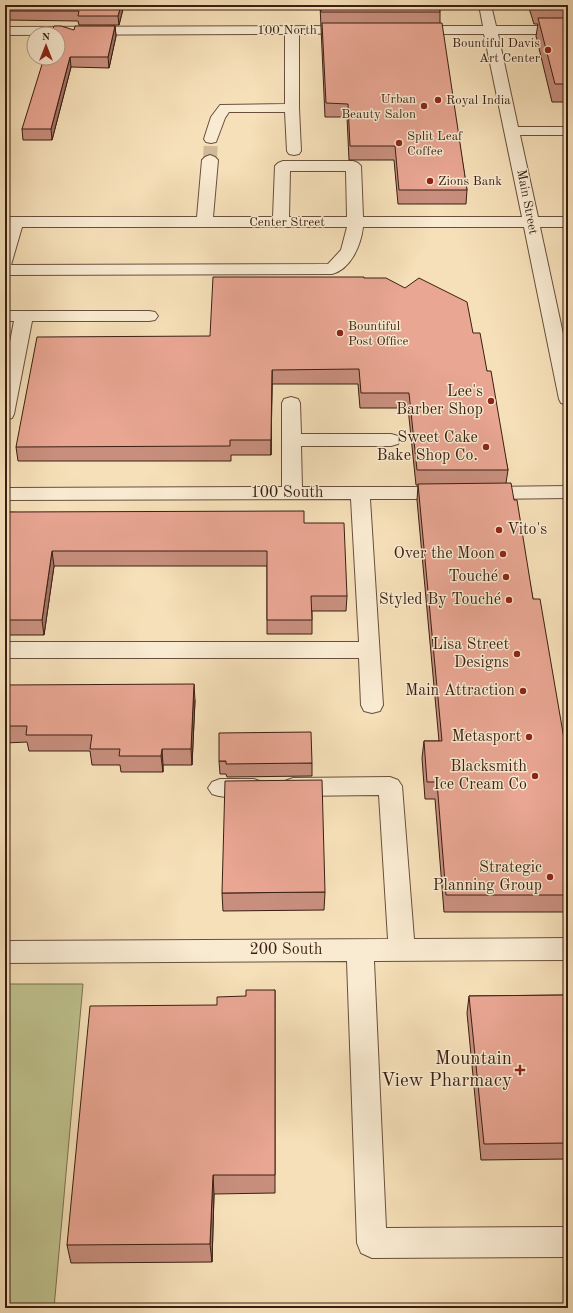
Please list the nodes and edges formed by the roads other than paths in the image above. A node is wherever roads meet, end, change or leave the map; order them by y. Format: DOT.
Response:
graph roads {
  1 [pos="485,5"];
  2 [pos="292,30"];
  3 [pos="361,30"];
  4 [pos="399,30"];
  5 [pos="490,30"];
  6 [pos="568,30"];
  7 [pos="5,31"];
  8 [pos="292,108"];
  9 [pos="512,131"];
  10 [pos="568,131"];
  11 [pos="211,139"];
  12 [pos="294,151"];
  13 [pos="210,160"];
  14 [pos="10,222"];
  15 [pos="205,222"];
  16 [pos="281,222"];
  17 [pos="355,222"];
  18 [pos="531,222"];
  19 [pos="568,222"];
  20 [pos="5,262"];
  21 [pos="5,270"];
  22 [pos="5,316"];
  23 [pos="24,316"];
  24 [pos="149,316"];
  25 [pos="568,399"];
  26 [pos="291,403"];
  27 [pos="5,414"];
  28 [pos="291,440"];
  29 [pos="391,440"];
  30 [pos="568,492"];
  31 [pos="292,493"];
  32 [pos="360,493"];
  33 [pos="5,494"];
  34 [pos="5,650"];
  35 [pos="370,650"];
  36 [pos="372,705"];
  37 [pos="220,788"];
  38 [pos="402,949"];
  39 [pos="568,949"];
  40 [pos="360,950"];
  41 [pos="5,952"];
  42 [pos="568,1242"];
  1 -- 5 [label="street, Main Street"];
  2 -- 3 [label="street, 100 North"];
  2 -- 7 [label="street, 100 North"];
  2 -- 8 [label="street"];
  4 -- 5 [label="street"];
  5 -- 6 [label="street"];
  5 -- 9 [label="street, Main Street"];
  8 -- 11 [label="street"];
  8 -- 12 [label="street"];
  9 -- 10 [label="street"];
  9 -- 18 [label="street, Main Street"];
  13 -- 15 [label="street"];
  14 -- 15 [label="street, Center Street"];
  14 -- 20 [label="street"];
  15 -- 16 [label="street, Center Street"];
  16 -- 17 [label="street, Center Street"];
  16 -- 17 [label="street"];
  17 -- 18 [label="street, Center Street"];
  17 -- 21 [label="street"];
  18 -- 19 [label="street, Center Street"];
  18 -- 25 [label="street, Main Street"];
  22 -- 23 [label="street"];
  23 -- 24 [label="street"];
  23 -- 27 [label="street"];
  26 -- 28 [label="street"];
  28 -- 29 [label="street"];
  28 -- 31 [label="street"];
  30 -- 32 [label="street, 100 South"];
  31 -- 32 [label="street, 100 South"];
  31 -- 33 [label="street, 100 South"];
  32 -- 35 [label="street"];
  34 -- 35 [label="street"];
  35 -- 36 [label="street"];
  37 -- 38 [label="street"];
  38 -- 39 [label="street, 200 South"];
  38 -- 40 [label="street, 200 South"];
  40 -- 41 [label="street, 200 South"];
  40 -- 42 [label="street"];
}
